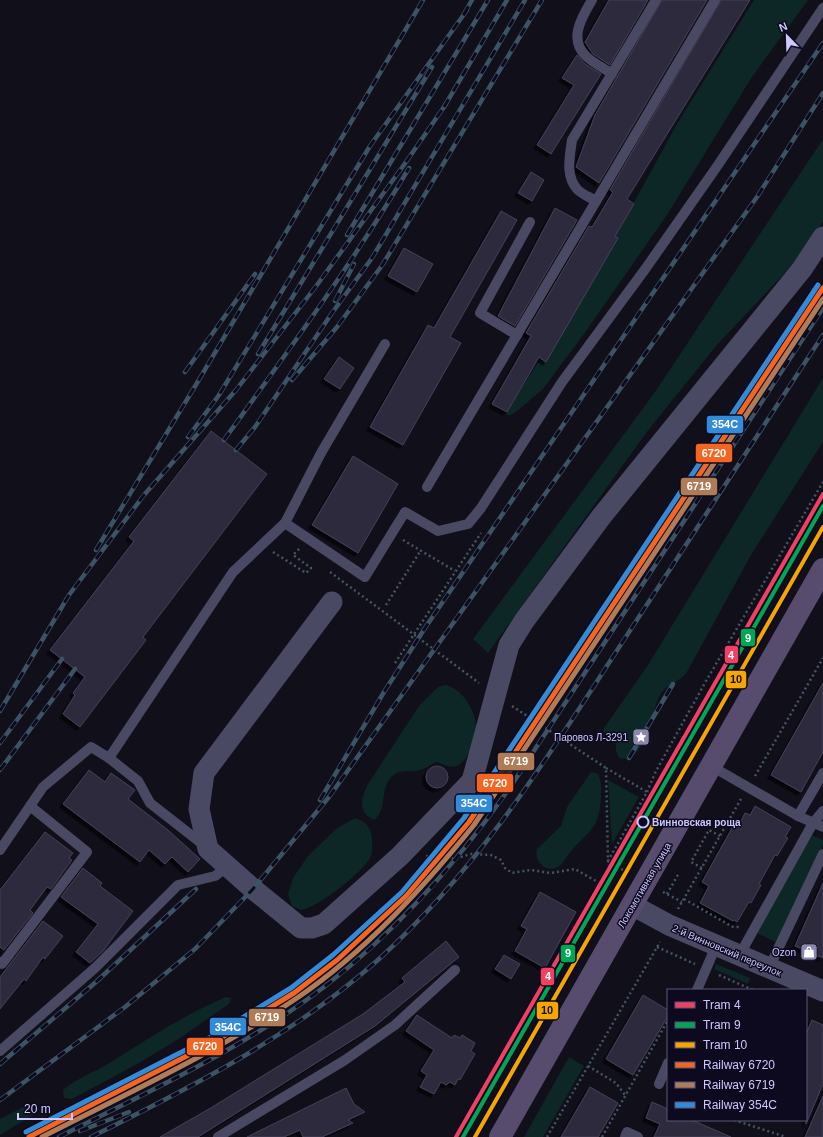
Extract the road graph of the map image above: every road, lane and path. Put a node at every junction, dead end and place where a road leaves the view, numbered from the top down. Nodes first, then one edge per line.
1 (592, 0) edge
2 (656, 0) edge
3 (715, 0) edge
4 (823, 8) edge
5 (612, 74) junction
6 (596, 201) junction
7 (530, 222) dead end
8 (823, 237) edge
9 (517, 335) junction
10 (385, 344) dead end
11 (823, 482) edge
12 (427, 487) dead end
13 (285, 523) junction
14 (481, 532) dead end
15 (392, 534) junction
16 (262, 545) junction
17 (421, 550) junction
18 (303, 552) dead end
19 (823, 569) edge
20 (326, 570) dead end
21 (456, 571) junction
22 (332, 602) dead end
23 (386, 605) dead end
24 (823, 658) edge
25 (396, 663) dead end
26 (481, 685) dead end
27 (508, 703) dead end
28 (109, 758) junction
29 (711, 766) junction
30 (606, 768) junction
31 (823, 773) edge
32 (748, 787) junction
33 (647, 792) junction
34 (30, 806) junction
35 (823, 811) edge
36 (798, 816) junction
37 (813, 823) junction
38 (823, 827) edge
39 (720, 836) junction
40 (208, 849) junction
41 (0, 850) edge
42 (823, 854) edge
43 (400, 856) junction
44 (608, 862) junction
45 (228, 866) junction
46 (702, 868) junction
47 (627, 872) dead end
48 (678, 873) dead end
49 (596, 881) dead end
50 (663, 892) dead end
51 (667, 894) junction
52 (684, 899) junction
53 (682, 902) junction
54 (632, 906) junction
55 (744, 923) dead end
56 (669, 925) junction
57 (716, 946) junction
58 (739, 956) junction
59 (0, 962) edge
60 (769, 968) junction
61 (455, 970) dead end
62 (698, 989) edge
63 (814, 992) edge
64 (667, 1022) edge
65 (0, 1051) edge
66 (588, 1066) junction
67 (667, 1066) edge
68 (660, 1084) dead end
69 (625, 1096) junction
70 (737, 1121) edge
71 (218, 1137) edge
72 (500, 1137) edge
73 (547, 1137) edge
74 (602, 1137) edge
75 (625, 1137) edge
76 (638, 1137) edge
77 (786, 1137) edge

1 - 5 lane
2 - 5 lane
3 - 6 lane
4 - 15 lane
5 - 6 lane
6 - 9 lane
7 - 9 lane
8 - 43 street
9 - 12 lane
10 - 13 lane
11 - 33 path
13 - 15 lane
13 - 16 lane
14 - 21 path
15 - 17 path
16 - 18 path
16 - 28 lane
17 - 21 path
17 - 23 path
19 - 29 main road, Локомотивная улица
20 - 26 path
21 - 25 path
22 - 40 street
24 - 32 path
27 - 30 path
28 - 34 lane
28 - 40 lane
29 - 32 lane
29 - 54 main road, Локомотивная улица
30 - 33 path
30 - 44 path
31 - 36 lane
32 - 36 lane
32 - 39 path
33 - 44 path
34 - 41 lane
34 - 59 lane
35 - 37 lane
36 - 37 lane
37 - 38 lane
37 - 58 lane
39 - 46 path
39 - 46 path
40 - 45 street
42 - 60 lane
43 - 45 street
43 - 49 path
44 - 47 path
45 - 65 lane
46 - 52 path
48 - 51 path
50 - 51 path
51 - 53 path
52 - 53 path
52 - 55 path
53 - 56 path
54 - 56 street, 2-й Винновский переулок
54 - 72 main road, Локомотивная улица
56 - 57 street, 2-й Винновский переулок
56 - 66 path
57 - 58 street, 2-й Винновский переулок
57 - 62 lane
58 - 60 street, 2-й Винновский переулок
60 - 63 street, 2-й Винновский переулок
61 - 71 lane
64 - 69 path
66 - 69 path
66 - 73 path
67 - 68 lane
69 - 74 path
70 - 77 path
75 - 76 lane

